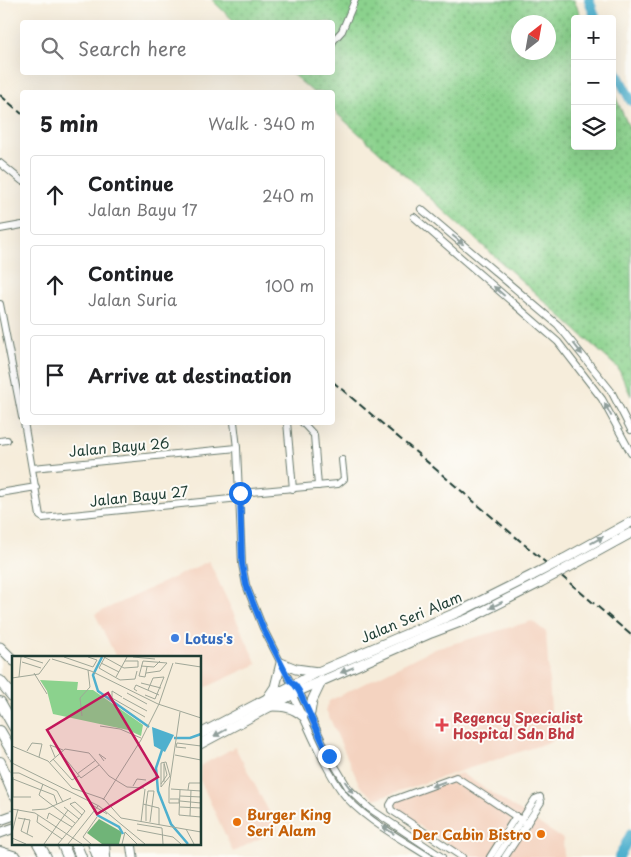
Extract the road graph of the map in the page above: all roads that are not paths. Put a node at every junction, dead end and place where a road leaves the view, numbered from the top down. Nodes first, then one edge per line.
1 (355, 0) edge
2 (335, 39) edge
3 (0, 163) edge
4 (20, 179) edge
5 (421, 209) dead end
6 (414, 217) dead end
7 (20, 225) edge
8 (0, 230) edge
9 (0, 304) edge
10 (20, 407) edge
11 (25, 425) edge
12 (234, 425) edge
13 (287, 425) edge
14 (305, 425) edge
15 (631, 430) edge
16 (237, 448) junction
17 (631, 453) edge
18 (342, 460) dead end
19 (33, 468) junction
20 (318, 486) junction
21 (36, 488) junction
22 (293, 488) junction
23 (0, 493) edge
24 (240, 496) junction
25 (631, 522) edge
26 (631, 534) edge
27 (566, 563) junction
28 (0, 647) edge
29 (12, 659) edge
30 (281, 662) junction
31 (320, 676) junction
32 (0, 681) edge
33 (293, 688) junction
34 (12, 696) edge
35 (0, 702) edge
36 (269, 703) junction
37 (306, 715) junction
38 (12, 723) edge
39 (0, 731) edge
40 (201, 734) edge
41 (201, 743) edge
42 (12, 752) edge
43 (0, 762) edge
44 (12, 790) edge
45 (12, 816) edge
46 (0, 820) edge
47 (521, 820) junction
48 (12, 829) edge
49 (0, 833) edge
50 (39, 844) edge
51 (62, 844) edge
52 (75, 844) edge
53 (93, 844) edge
54 (104, 844) edge
55 (131, 844) edge
56 (0, 852) edge
57 (434, 852) junction
58 (455, 856) edge
59 (16, 857) edge
60 (46, 857) edge
61 (68, 857) edge
62 (81, 857) edge
63 (98, 857) edge
64 (105, 857) edge
65 (133, 857) edge
66 (429, 857) edge
67 (442, 857) edge
68 (490, 857) edge
69 (497, 857) edge
70 (505, 857) edge

1 - 2 street
3 - 4 street
5 -> 15 street
17 -> 6 street
7 - 8 street
9 - 10 street
11 - 19 street
12 - 16 street
13 - 22 street
14 - 20 street
16 - 19 street, Jalan Bayu 26
16 - 24 street
18 - 20 street, Jalan Bayu 27
19 - 21 street
20 - 22 street, Jalan Bayu 27
21 - 23 street
21 - 24 street, Jalan Bayu 27
22 - 24 street, Jalan Bayu 27
24 - 30 street
27 -> 25 main road, Jalan Seri Alam
26 - 27 main road, Jalan Seri Alam
27 - 31 main road, Jalan Seri Alam, bridge
27 -> 31 main road, Jalan Seri Alam, bridge
28 - 29 main road
30 - 31 main road
30 - 33 street
30 - 36 main road
31 - 33 main road, Jalan Seri Alam
31 - 37 main road
32 - 34 highway
33 - 36 main road, Jalan Seri Alam
33 - 37 street
35 - 38 highway
36 - 37 main road
36 - 40 main road, Jalan Seri Alam
36 -> 41 main road, Jalan Seri Alam
37 -> 57 street
66 -> 37 street
39 - 42 highway
43 - 44 highway
45 - 46 main road
47 -> 58 street
47 - 68 street
47 - 69 street
47 - 70 street
48 - 49 main road
50 - 60 highway
51 - 61 highway
52 - 62 highway
53 - 63 highway
54 - 64 highway
55 - 65 main road
56 - 59 highway
57 - 58 street
57 - 67 street

